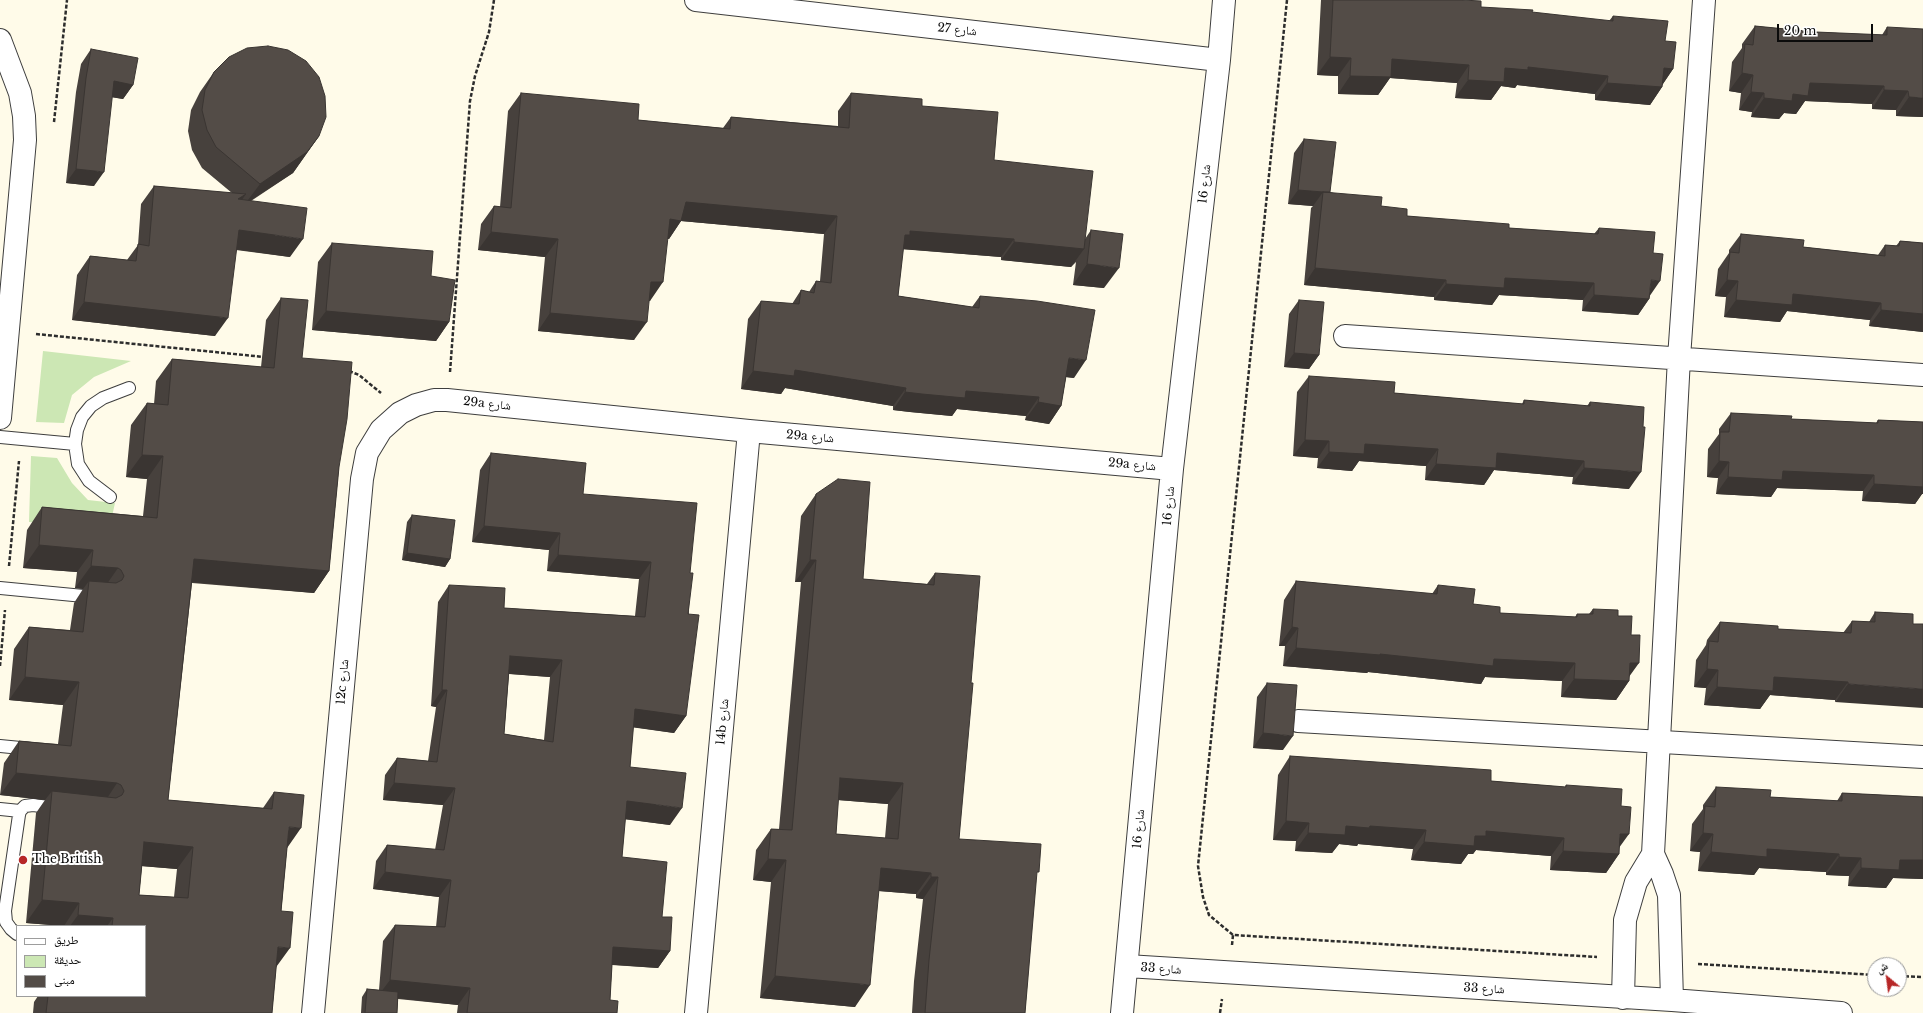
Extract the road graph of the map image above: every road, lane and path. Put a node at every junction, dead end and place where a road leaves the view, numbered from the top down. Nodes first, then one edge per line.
1 (494, 0) edge
2 (696, 0) edge
3 (1224, 0) edge
4 (1287, 0) edge
5 (1704, 0) edge
6 (0, 40) edge
7 (1219, 60) junction
8 (32, 334) dead end
9 (1345, 336) dead end
10 (267, 357) dead end
11 (1679, 358) junction
12 (347, 370) edge
13 (1923, 375) edge
14 (129, 388) dead end
15 (448, 400) junction
16 (400, 413) junction
17 (0, 418) edge
18 (749, 431) junction
19 (0, 437) edge
20 (75, 444) junction
21 (1172, 469) junction
22 (110, 497) dead end
23 (0, 588) edge
24 (101, 598) edge
25 (1298, 721) dead end
26 (1658, 742) junction
27 (0, 746) edge
28 (46, 750) edge
29 (1923, 757) edge
30 (0, 809) edge
31 (71, 809) edge
32 (20, 811) junction
33 (1653, 854) junction
34 (3, 921) edge
35 (16, 933) edge
36 (1623, 958) junction
37 (1671, 962) junction
38 (1127, 966) junction
39 (1867, 974) edge
40 (1907, 977) edge
41 (1923, 978) edge
42 (1623, 998) junction
43 (1672, 1000) junction
44 (313, 1013) edge
45 (696, 1013) edge
46 (1122, 1013) edge
47 (1841, 1013) edge

1 - 15 path
2 - 7 street, شارع 27
3 - 7 street, شارع 16
4 - 36 path
5 - 11 street
6 - 17 street
7 - 21 street, شارع 16
8 - 10 path
9 - 11 street
11 - 13 street
11 - 26 street
12 - 16 path
14 - 20 lane
15 - 16 street, 12c شارع
15 - 18 street, 29a شارع
16 - 44 street, 12c شارع
18 - 21 street, 29a شارع
18 - 45 street, 14b شارع
19 - 20 lane
20 - 22 lane
21 - 38 street, شارع 16
23 - 24 lane
25 - 26 street
26 - 29 street
26 - 33 street
27 - 28 lane
30 - 32 lane
31 - 32 lane
32 - 34 lane
33 - 36 street
33 - 37 street
34 - 35 lane
36 - 42 street
37 - 39 path
37 - 43 street
38 - 42 street, شارع 33
38 - 46 street, شارع 16
40 - 41 path
42 - 43 street, شارع 33
43 - 47 street, شارع 33

